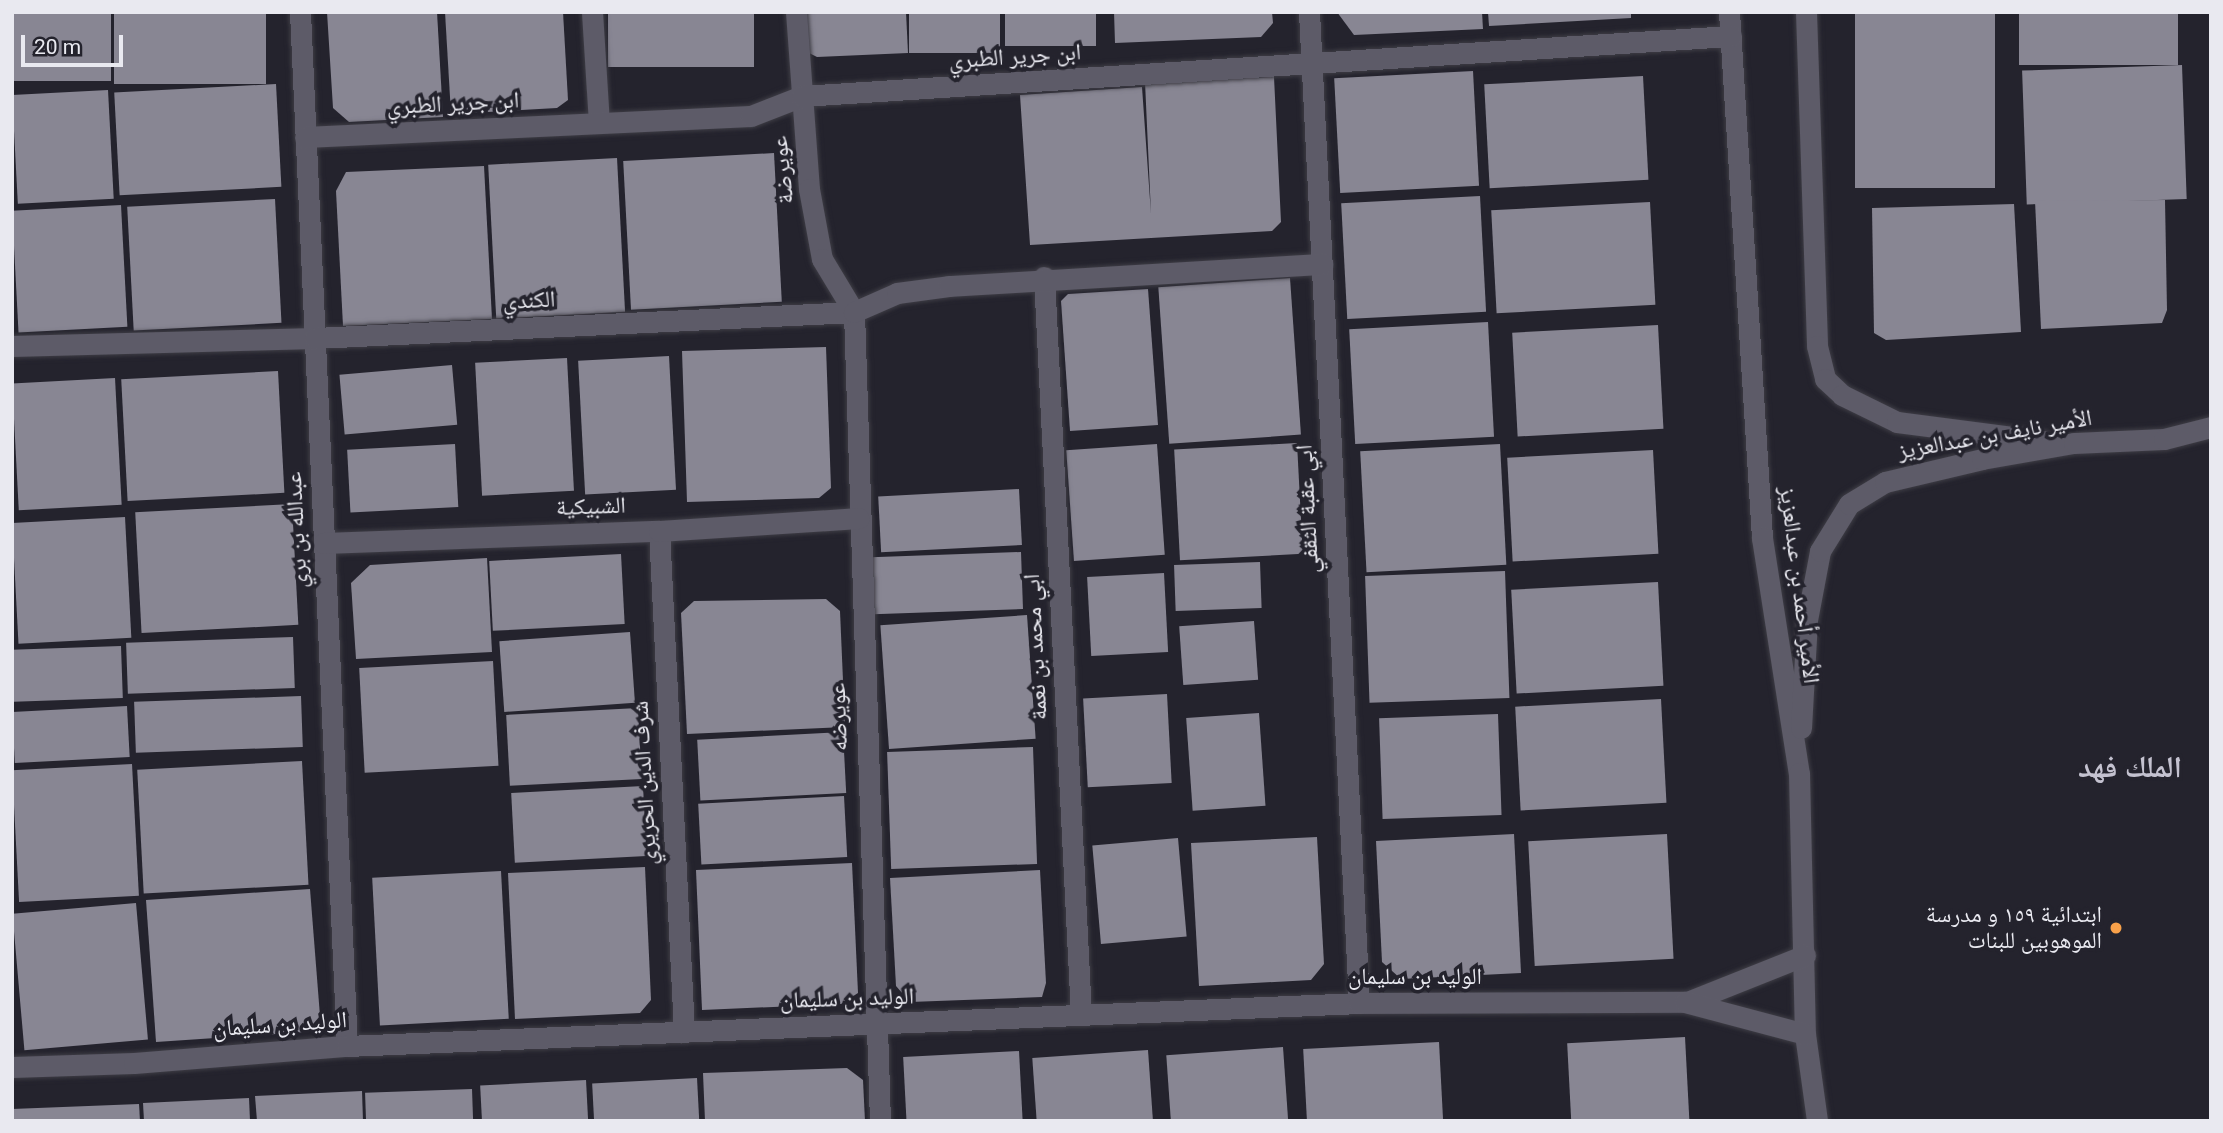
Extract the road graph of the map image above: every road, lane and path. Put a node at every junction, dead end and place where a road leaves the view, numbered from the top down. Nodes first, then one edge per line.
1 (300, 12) edge
2 (592, 12) edge
3 (796, 12) edge
4 (1309, 12) edge
5 (1729, 12) edge
6 (1806, 12) edge
7 (1731, 36) junction
8 (1312, 64) junction
9 (802, 96) junction
10 (599, 123) junction
11 (305, 137) junction
12 (1322, 264) junction
13 (1044, 277) junction
14 (854, 312) junction
15 (315, 338) junction
16 (12, 346) edge
17 (2211, 427) edge
18 (2074, 443) junction
19 (859, 518) junction
20 (659, 531) junction
21 (324, 543) junction
22 (1799, 773) junction
23 (1805, 956) junction
24 (1685, 1002) junction
25 (1359, 1003) junction
26 (1081, 1015) junction
27 (876, 1024) junction
28 (684, 1032) junction
29 (1805, 1034) junction
30 (346, 1046) junction
31 (12, 1067) edge
32 (880, 1121) edge
33 (1816, 1121) edge

1 - 11 street, عبدالله بن بري
2 - 10 street
3 - 9 street, عويرضة
4 - 8 street, ابي عقبة الثقفي
5 - 7 street, الأمير أحمد بن عبدالعزيز
6 - 18 street
7 - 8 street, ابن جرير الطبري
7 - 22 street, الأمير أحمد بن عبدالعزيز
8 - 9 street, ابن جرير الطبري
8 - 12 street, ابي عقبة الثقفي
9 - 10 street, ابن جرير الطبري
9 - 14 street, عويرضة
10 - 11 street, ابن جرير الطبري
11 - 15 street, عبدالله بن بري
12 - 13 street, الكندي
12 - 25 street, ابي عقبة الثقفي
13 - 14 street, الكندي
13 - 26 street, ابي محمد بن نعمة
14 - 15 street, الكندي
14 - 19 street, عويرضه
15 - 16 street, الكندي
15 - 21 street, عبدالله بن بري
17 - 18 street, الأمير نايف بن عبدالعزيز
18 - 22 street, الأمير نايف بن عبدالعزيز
19 - 20 street, الشبيكية
19 - 27 street, عويرضه
20 - 21 street, الشبيكية
20 - 28 street, شرف الدين الحريري
21 - 30 street, عبدالله بن بري
22 - 23 street, الأمير أحمد بن عبدالعزيز
23 - 24 street, الوليد بن سليمان
23 - 29 street, الأمير أحمد بن عبدالعزيز
24 - 25 street, الوليد بن سليمان
24 - 29 street, الوليد بن سليمان
25 - 26 street, الوليد بن سليمان
26 - 27 street, الوليد بن سليمان
27 - 28 street, الوليد بن سليمان
27 - 32 street, عويرضه
28 - 30 street, الوليد بن سليمان
29 - 33 street, الأمير أحمد بن عبدالعزيز
30 - 31 street, الوليد بن سليمان

